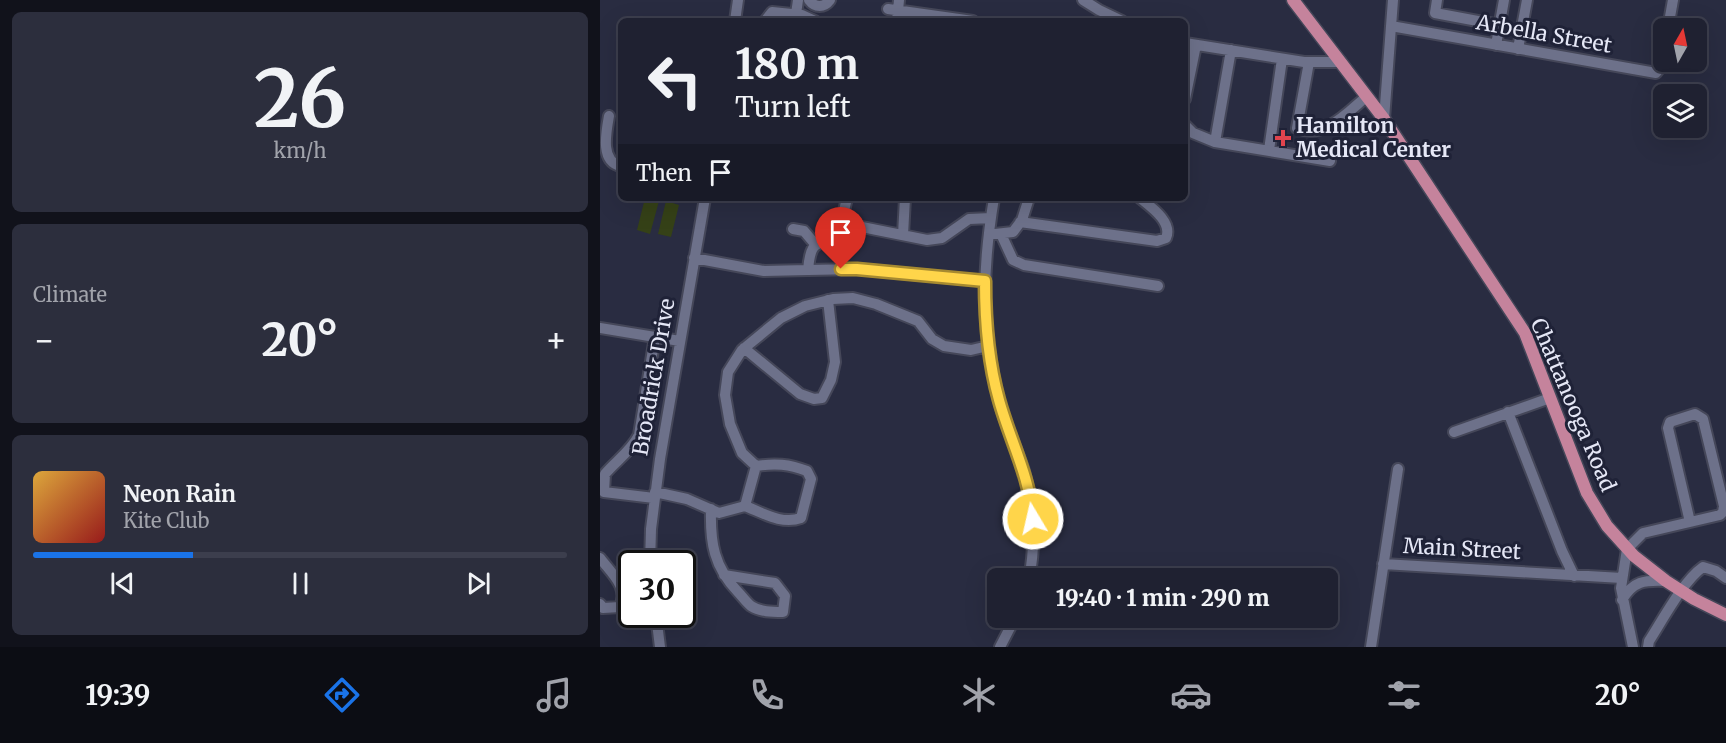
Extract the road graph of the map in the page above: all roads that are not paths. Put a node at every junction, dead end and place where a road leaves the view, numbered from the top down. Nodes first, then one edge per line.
1 (738, 0) edge
2 (798, 0) edge
3 (809, 0) edge
4 (830, 0) edge
5 (1083, 0) edge
6 (1293, 0) edge
7 (1393, 0) edge
8 (1437, 0) edge
9 (1504, 0) edge
10 (1527, 0) edge
11 (1672, 0) edge
12 (896, 10) edge
13 (1096, 13) edge
14 (735, 18) edge
15 (767, 18) edge
16 (795, 18) edge
17 (952, 18) edge
18 (1112, 18) edge
19 (1669, 18) edge
20 (1499, 25) junction
21 (1391, 26) junction
22 (1190, 44) edge
23 (1496, 45) junction
24 (1518, 49) junction
25 (1231, 50) junction
26 (1282, 59) junction
27 (1309, 62) junction
28 (1341, 62) junction
29 (1188, 66) edge
30 (1657, 72) edge
31 (1366, 97) junction
32 (609, 116) dead end
33 (1384, 119) junction
34 (1188, 128) edge
35 (1215, 142) junction
36 (1269, 150) junction
37 (1330, 161) dead end
38 (618, 166) edge
39 (704, 201) edge
40 (846, 201) edge
41 (994, 201) edge
42 (1028, 201) edge
43 (1143, 201) edge
44 (905, 203) edge
45 (991, 218) junction
46 (1020, 222) junction
47 (842, 223) junction
48 (793, 229) dead end
49 (988, 234) junction
50 (1001, 234) junction
51 (903, 235) junction
52 (815, 244) junction
53 (694, 258) junction
54 (808, 270) junction
55 (985, 281) junction
56 (1158, 286) dead end
57 (828, 300) junction
58 (600, 328) edge
59 (655, 337) junction
60 (680, 341) junction
61 (988, 346) junction
62 (744, 348) junction
63 (1550, 398) junction
64 (1508, 412) junction
65 (1454, 432) dead end
66 (1726, 458) edge
67 (1714, 461) junction
68 (756, 466) junction
69 (1398, 469) dead end
70 (604, 471) edge
71 (602, 494) edge
72 (655, 495) junction
73 (745, 506) junction
74 (711, 509) junction
75 (1690, 522) junction
76 (1627, 549) junction
77 (651, 550) edge
78 (600, 558) edge
79 (1383, 564) junction
80 (1030, 568) edge
81 (724, 575) junction
82 (1574, 576) junction
83 (1622, 578) junction
84 (1726, 578) edge
85 (1666, 581) junction
86 (1682, 591) junction
87 (1622, 600) junction
88 (600, 604) edge
89 (1726, 615) edge
90 (658, 628) edge
91 (1010, 628) edge
92 (660, 647) edge
93 (1000, 647) edge
94 (1371, 647) edge
95 (1633, 647) edge
96 (1648, 647) edge

1 - 14 street
2 - 16 street
3 - 4 street
5 - 13 street
6 - 28 main road, Chattanooga Road
7 - 21 street
8 - 20 street
9 - 20 street
10 - 24 street
11 - 19 street
12 - 17 street
13 - 18 street
15 - 16 street
20 - 23 street
21 - 23 street, Arbella Street
21 - 33 street
22 - 25 street
22 - 29 street
23 - 24 street, Arbella Street
24 - 30 street, Arbella Street
25 - 26 street
25 - 35 street
26 - 27 street
26 - 36 street
27 - 28 street
27 - 31 street
28 - 31 main road, Chattanooga Road
31 - 33 main road, Chattanooga Road
32 - 38 street
33 - 63 main road, Chattanooga Road
34 - 35 street
35 - 36 street
36 - 37 street
39 - 53 street, Broadrick Drive
40 - 47 street
41 - 45 street
42 - 46 street
43 - 46 street
44 - 51 street
45 - 49 street
45 - 51 street
46 - 50 street
47 - 51 street
47 - 52 street
48 - 52 street
49 - 50 street
49 - 55 street
50 - 56 street
52 - 54 street
53 - 54 street
53 - 60 street, Broadrick Drive
54 - 55 street
55 - 61 street
57 - 61 street
57 - 62 street
57 - 62 street
58 - 59 street
59 - 60 street
59 - 70 street
60 - 72 street, Broadrick Drive
61 - 80 street
62 - 68 street
63 - 64 street
63 - 76 main road, Chattanooga Road
64 - 65 street
64 - 82 street
66 - 67 street
67 - 75 street
67 - 75 street
68 - 73 street
68 - 73 street
69 - 79 street
70 - 71 street
71 - 72 street
72 - 74 street
72 - 77 street, Broadrick Drive
73 - 74 street
74 - 81 street
75 - 76 street
76 - 83 street
76 - 85 main road, Chattanooga Road
78 - 88 street
79 - 82 street, Main Street
79 - 94 street, Main Street
81 - 81 street
82 - 83 street, Main Street
83 - 87 street
84 - 86 street
85 - 86 main road, Chattanooga Road
85 - 87 street
86 - 89 main road, Chattanooga Road
86 - 96 street
87 - 95 street
90 - 92 street
91 - 93 street

